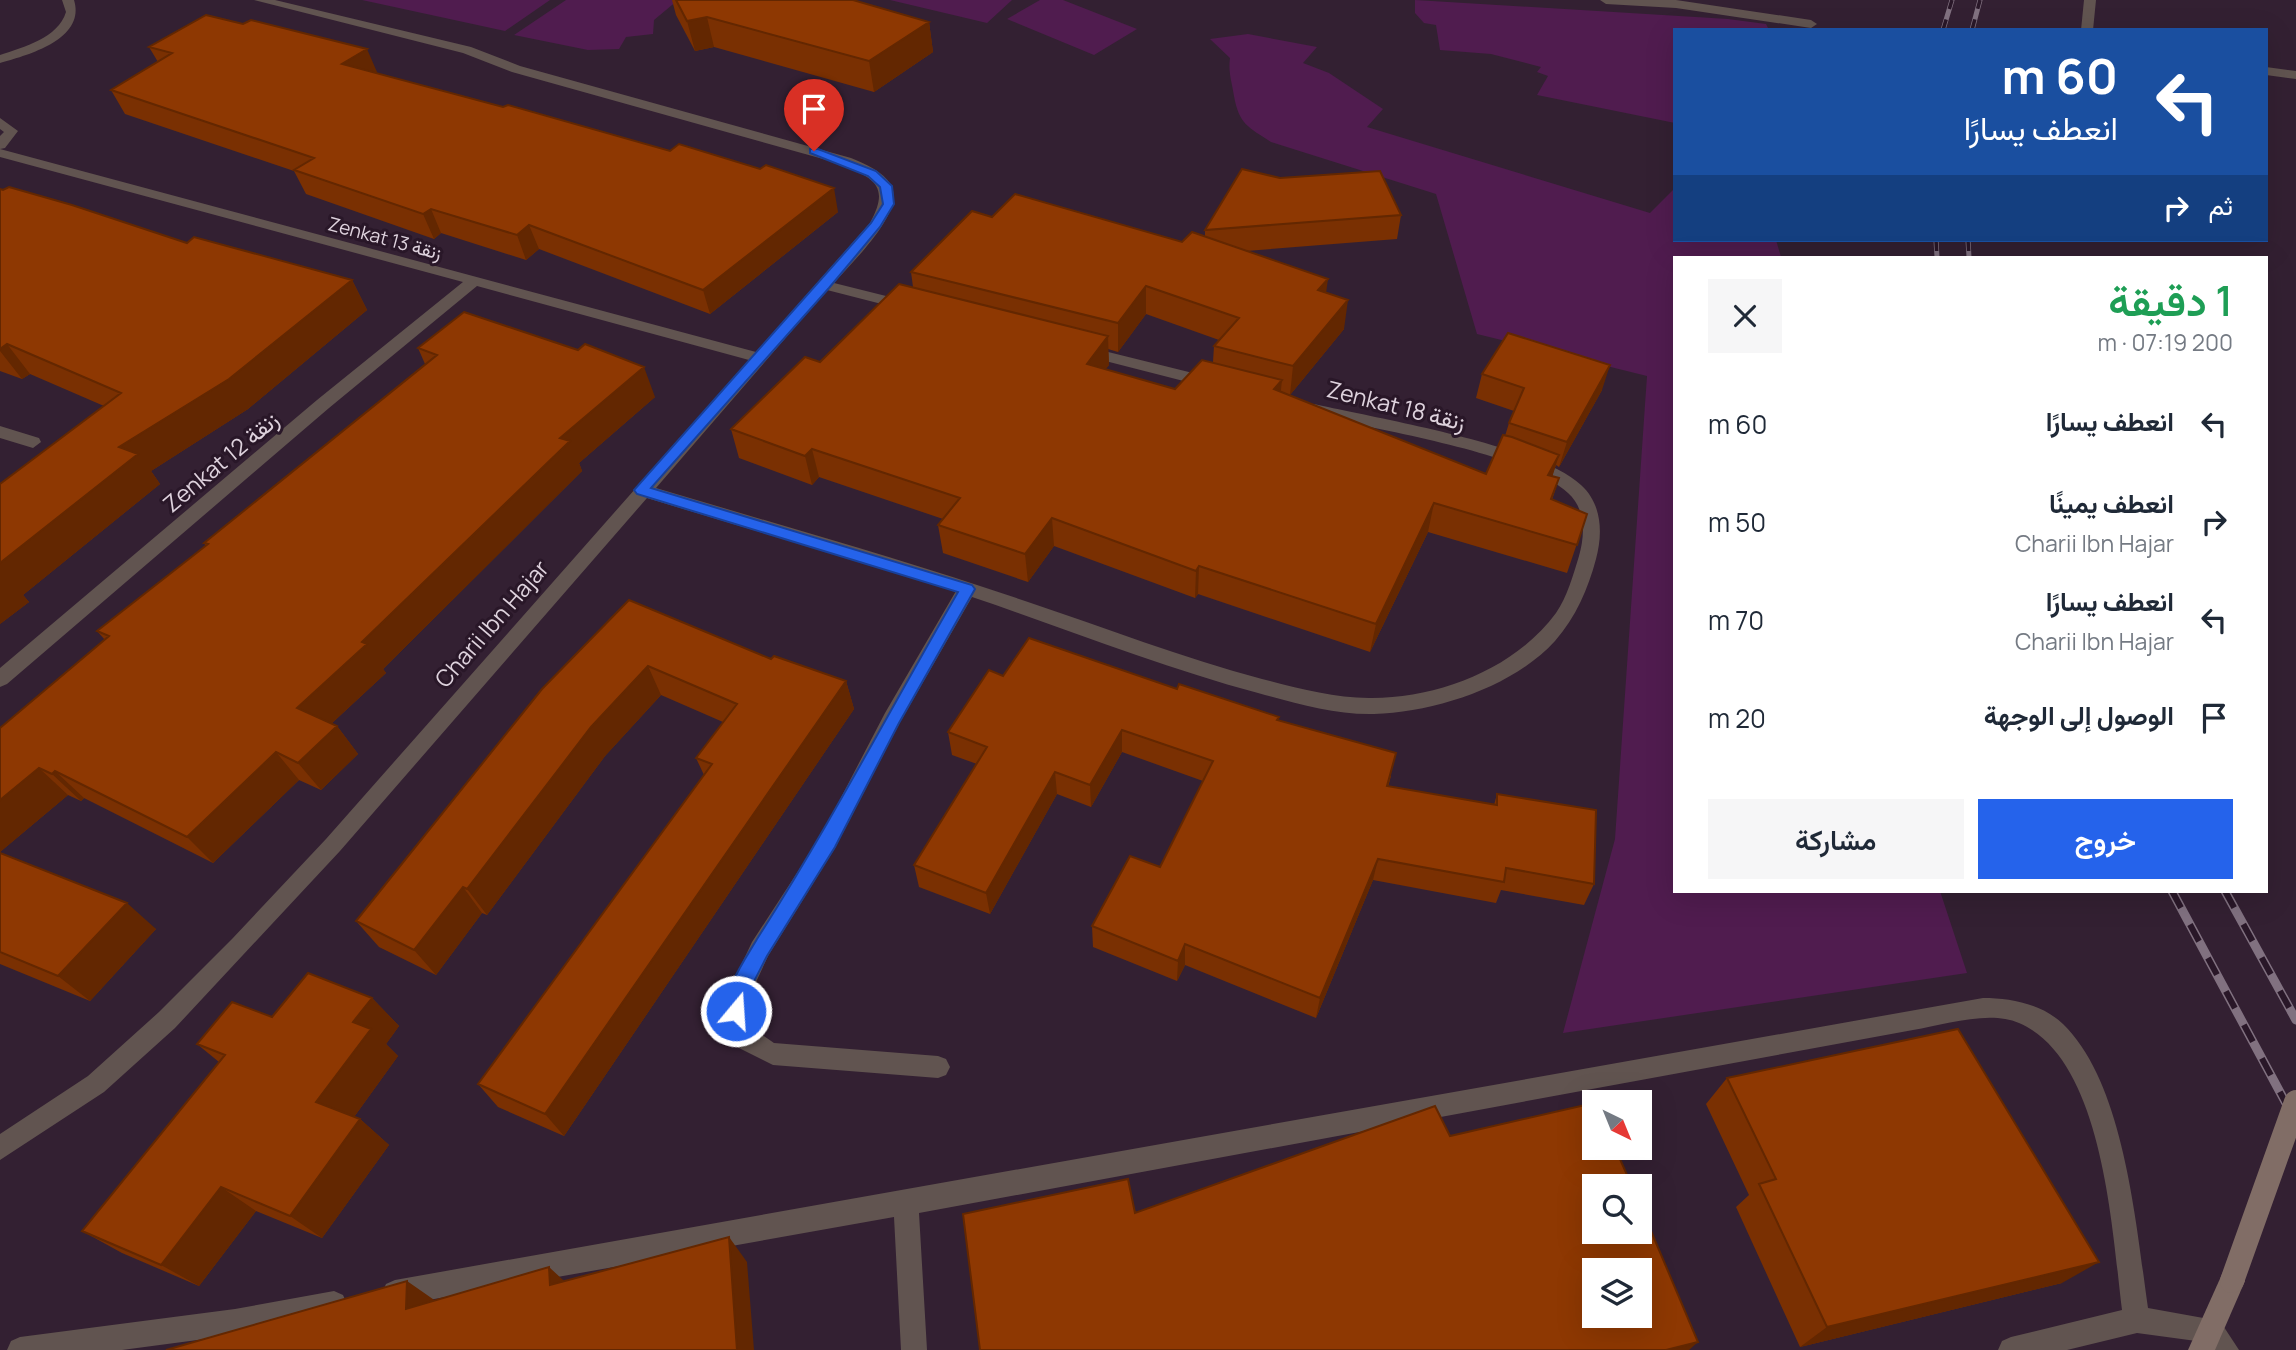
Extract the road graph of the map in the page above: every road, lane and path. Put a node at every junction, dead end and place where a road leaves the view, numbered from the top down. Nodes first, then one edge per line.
1 (68, 0) edge
2 (260, 0) edge
3 (1606, 0) edge
4 (2090, 0) edge
5 (1811, 23) dead end
6 (2087, 28) edge
7 (0, 59) edge
8 (2268, 71) edge
9 (2296, 75) edge
10 (0, 122) edge
11 (0, 145) edge
12 (0, 153) edge
13 (473, 282) junction
14 (825, 285) junction
15 (919, 309) edge
16 (1066, 346) edge
17 (761, 358) junction
18 (1227, 387) edge
19 (1294, 404) edge
20 (0, 432) edge
21 (33, 442) dead end
22 (642, 490) junction
23 (967, 589) junction
24 (0, 680) edge
25 (938, 1067) dead end
26 (2296, 1102) edge
27 (0, 1148) edge
28 (906, 1203) junction
29 (2137, 1320) junction
30 (2212, 1345) edge
31 (20, 1350) edge
32 (914, 1350) edge
33 (2011, 1350) edge

1 - 7 street
2 - 14 street, Charii Ibn Hajar
3 - 5 street
4 - 6 street
8 - 9 street
10 - 11 street
12 - 13 street, Zenkat 13 زنقة
13 - 17 street, Zenkat 13 زنقة
13 - 24 street, Zenkat 12 زنقة
14 - 15 street
14 - 17 street, Charii Ibn Hajar
16 - 18 street
17 - 22 street, Charii Ibn Hajar
19 - 23 street, Zenkat 18 زنقة
20 - 21 street
22 - 23 street
22 - 27 street, Charii Ibn Hajar
23 - 25 street
26 - 30 main road, bridge
28 - 29 street
28 - 31 street
28 - 32 street
29 - 30 street
29 - 33 street

